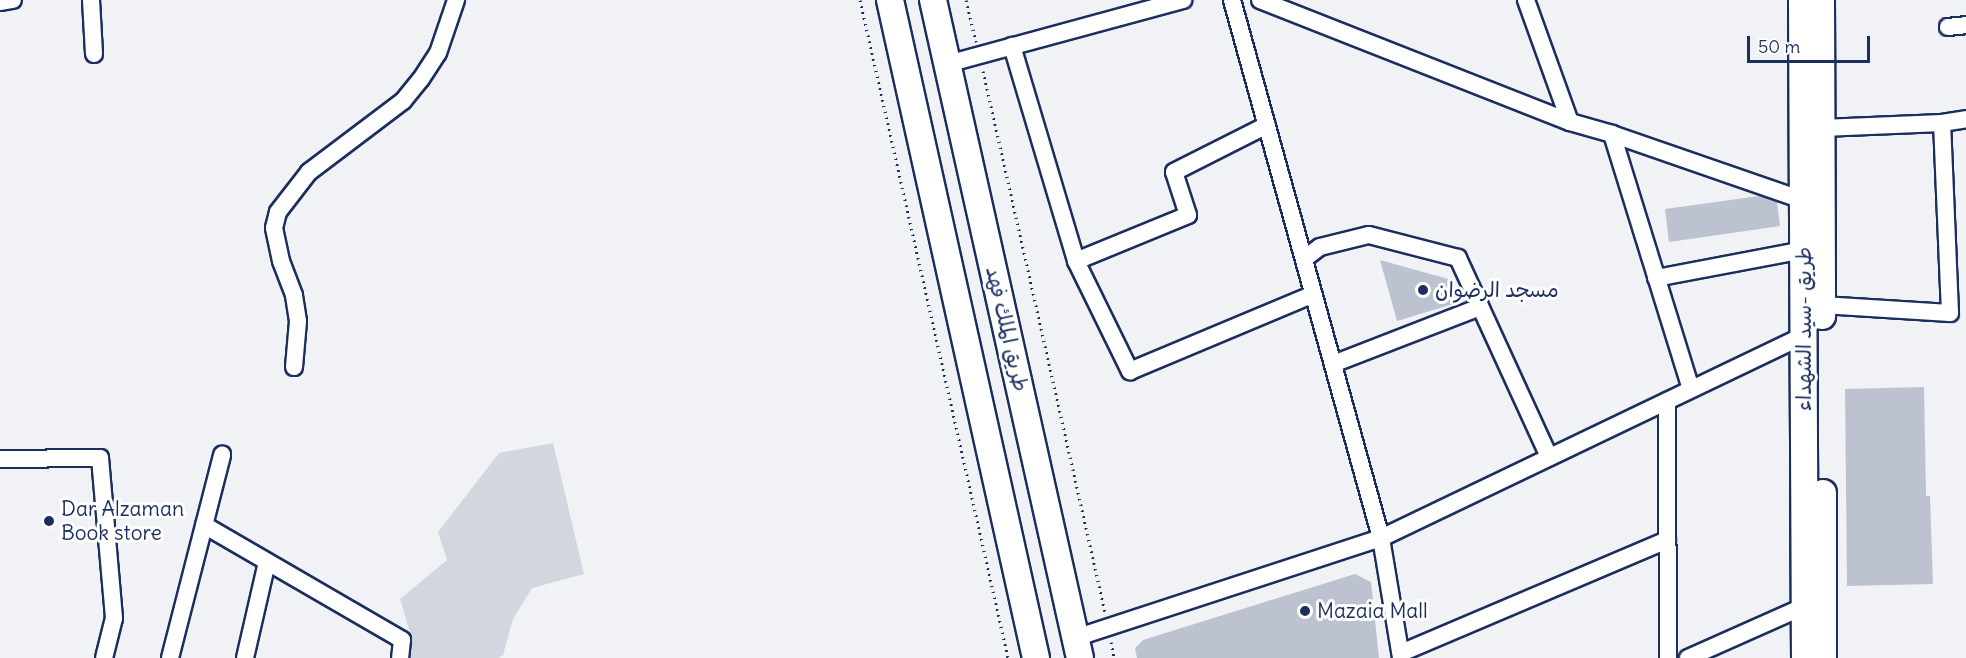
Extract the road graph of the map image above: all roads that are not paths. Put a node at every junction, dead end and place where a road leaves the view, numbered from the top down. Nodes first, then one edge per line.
1 (13, 0) edge
2 (91, 0) edge
3 (456, 0) edge
4 (890, 0) edge
5 (933, 0) edge
6 (1183, 0) edge
7 (1232, 0) edge
8 (1260, 0) edge
9 (1526, 0) edge
10 (1802, 0) edge
11 (1821, 0) edge
12 (0, 2) edge
13 (1966, 25) edge
14 (1948, 27) dead end
15 (1012, 46) junction
16 (94, 54) dead end
17 (947, 64) junction
18 (1966, 119) edge
19 (1570, 122) junction
20 (1942, 123) junction
21 (1267, 125) junction
22 (1822, 128) junction
23 (1612, 135) junction
24 (1803, 200) junction
25 (1804, 250) junction
26 (1304, 259) junction
27 (1076, 261) junction
28 (1656, 278) junction
29 (1314, 294) junction
30 (1822, 305) junction
31 (1958, 306) edge
32 (1480, 307) junction
33 (1804, 335) junction
34 (1333, 364) junction
35 (294, 368) dead end
36 (1691, 389) junction
37 (1667, 401) junction
38 (222, 455) dead end
39 (1549, 457) junction
40 (0, 459) edge
41 (204, 525) junction
42 (1381, 538) junction
43 (1667, 540) junction
44 (267, 562) junction
45 (1805, 606) junction
46 (1078, 648) edge
47 (1401, 656) edge
48 (104, 658) edge
49 (170, 658) edge
50 (245, 658) edge
51 (400, 658) edge
52 (1036, 658) edge
53 (1668, 658) edge
54 (1688, 658) edge
55 (1805, 658) edge
56 (1823, 658) edge

1 - 12 street
2 - 16 street
3 - 35 street
4 - 52 main road, طريق الملك فهد
5 - 17 main road, طريق الملك فهد
6 - 15 street
7 - 21 street
8 - 19 street
9 - 19 street
10 - 24 main road, طريق -سيد الشهداء
11 - 22 main road, طريق -سيد الشهداء
13 - 14 street
15 - 17 street
15 - 27 street
17 - 46 main road, طريق الملك فهد
18 - 20 street
19 - 23 street
20 - 22 street
20 - 31 street
21 - 26 street
21 - 27 street
22 - 30 main road, طريق -سيد الشهداء
23 - 24 street
23 - 28 street
24 - 25 main road, طريق -سيد الشهداء
25 - 28 street
25 - 33 main road, طريق -سيد الشهداء
26 - 29 street
26 - 32 street
27 - 29 street
28 - 36 street
29 - 34 street
30 - 31 street
30 - 56 main road, طريق -سيد الشهداء
32 - 34 street
32 - 39 street
33 - 36 street
33 - 45 main road, طريق -سيد الشهداء
34 - 42 street
36 - 37 street
37 - 39 street
37 - 43 street
38 - 41 street
39 - 42 street
40 - 48 street
41 - 44 street
41 - 49 street
42 - 46 street
42 - 47 street
43 - 47 street
43 - 53 street
44 - 50 street
44 - 51 street
45 - 54 street
45 - 55 main road, طريق -سيد الشهداء

